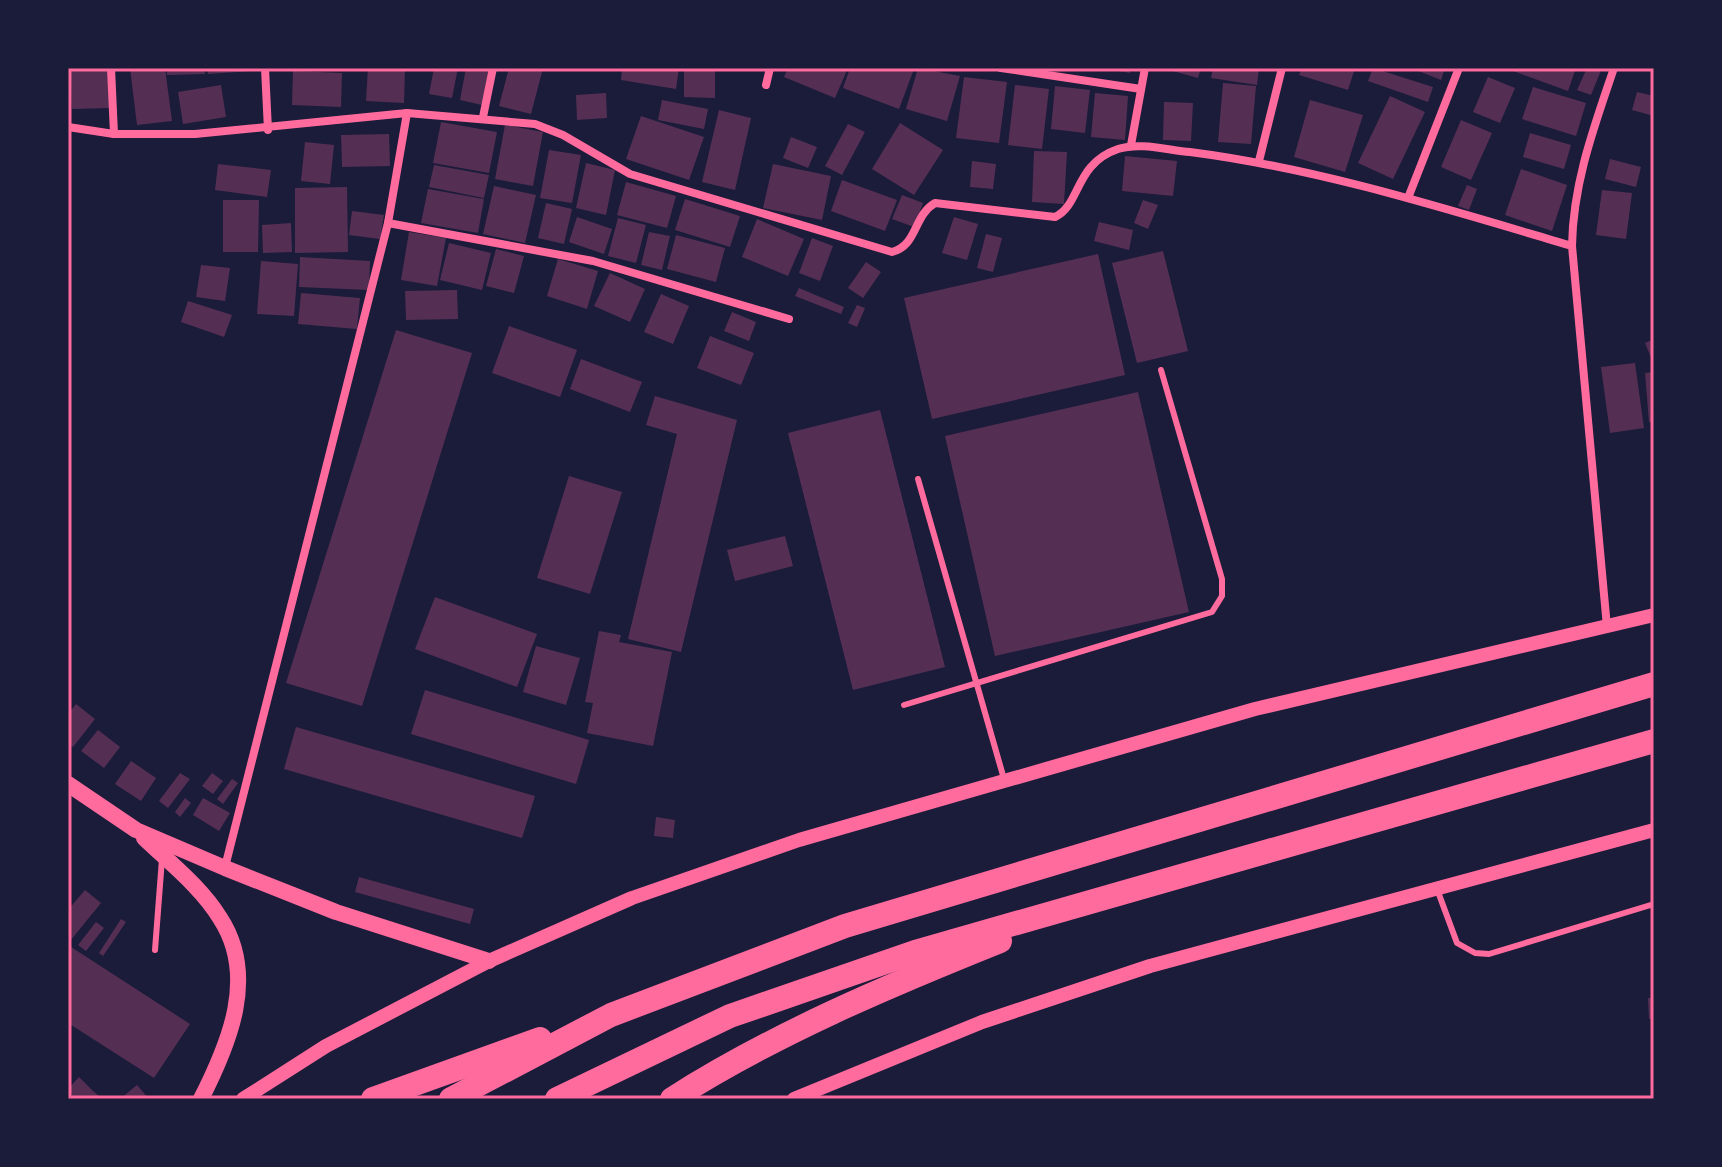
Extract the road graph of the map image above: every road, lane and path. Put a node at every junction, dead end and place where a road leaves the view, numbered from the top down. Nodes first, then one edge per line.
1 (111, 68) edge
2 (265, 68) edge
3 (493, 68) edge
4 (770, 68) edge
5 (1001, 68) edge
6 (1145, 68) edge
7 (1282, 68) edge
8 (1459, 68) edge
9 (1614, 68) edge
10 (766, 85) dead end
11 (1141, 89) junction
12 (407, 113) junction
13 (483, 117) junction
14 (68, 127) edge
15 (268, 130) junction
16 (114, 134) junction
17 (1131, 145) junction
18 (1259, 161) junction
19 (1408, 198) junction
20 (388, 223) junction
21 (1572, 246) junction
22 (789, 319) dead end
23 (1161, 370) dead end
24 (918, 479) dead end
25 (1654, 615) edge
26 (1607, 627) junction
27 (974, 683) junction
28 (1654, 684) edge
29 (904, 705) dead end
30 (1654, 741) edge
31 (1004, 781) junction
32 (68, 784) edge
33 (136, 830) junction
34 (1654, 830) edge
35 (163, 856) junction
36 (225, 868) junction
37 (1144, 885) junction
38 (1437, 889) junction
39 (1654, 904) edge
40 (155, 950) dead end
41 (489, 961) junction
42 (611, 1015) junction
43 (201, 1099) edge
44 (243, 1099) edge
45 (373, 1099) edge
46 (451, 1099) edge
47 (557, 1099) edge
48 (672, 1099) edge
49 (794, 1099) edge

1 - 16 street
2 - 15 street
3 - 13 street
4 - 10 street
5 - 11 street
6 - 11 street
7 - 18 street
8 - 19 street
9 - 21 street
11 - 17 street
12 - 13 street
12 - 15 street
12 - 20 street
13 - 17 street
14 - 16 street
15 - 16 street
17 - 18 street
18 - 19 street
19 - 21 street
20 - 22 street
20 - 36 street
21 - 26 street
23 - 27 lane
24 - 27 lane
25 - 26 street
26 - 31 street
27 - 29 lane
27 - 31 lane
28 - 42 highway
30 - 37 highway
31 - 41 street
32 - 33 main road
33 - 35 main road
33 - 36 main road
34 - 38 street
35 - 40 lane
35 - 43 main road
36 - 41 main road
37 - 47 highway
37 - 48 highway
38 - 39 lane
38 - 49 street
41 - 44 street
42 - 45 highway
42 - 46 highway

